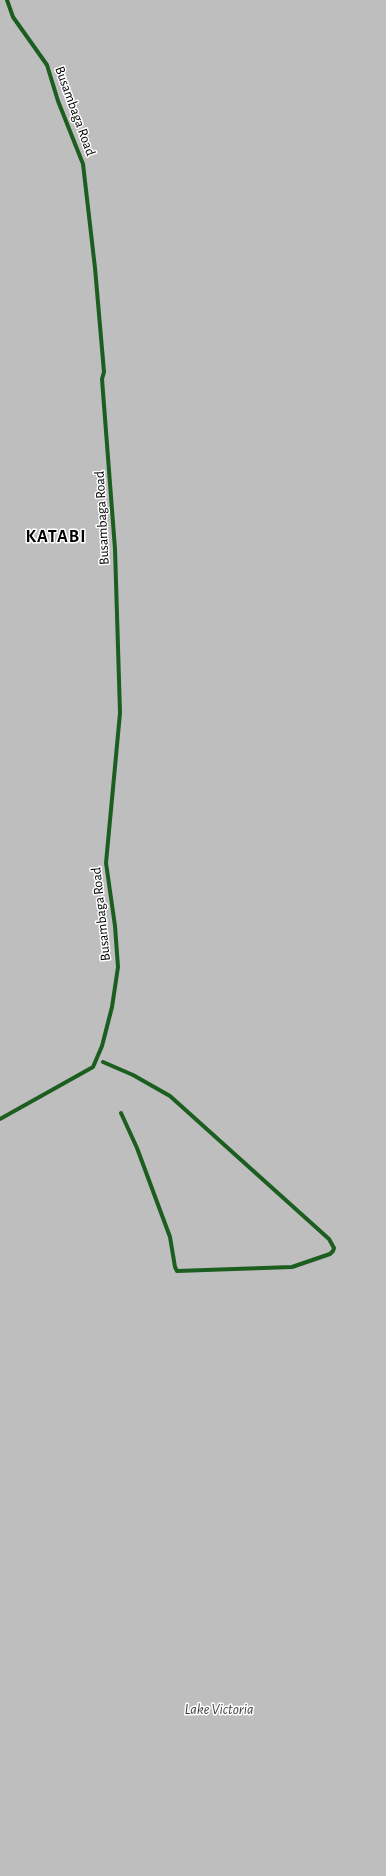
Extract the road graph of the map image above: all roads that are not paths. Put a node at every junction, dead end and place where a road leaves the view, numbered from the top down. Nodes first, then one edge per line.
1 (7, 0) edge
2 (78, 0) edge
3 (13, 17) junction
4 (0, 23) edge
5 (81, 35) dead end
6 (138, 51) dead end
7 (41, 57) junction
8 (90, 72) junction
9 (2, 73) dead end
10 (58, 101) junction
11 (0, 135) edge
12 (129, 149) dead end
13 (20, 161) junction
14 (83, 164) junction
15 (0, 167) edge
16 (151, 188) dead end
17 (148, 197) junction
18 (89, 204) junction
19 (2, 214) edge
20 (0, 228) edge
21 (91, 231) junction
22 (98, 305) junction
23 (0, 315) edge
24 (22, 316) junction
25 (167, 394) junction
26 (105, 400) junction
27 (6, 458) dead end
28 (0, 479) edge
29 (0, 498) edge
30 (0, 513) edge
31 (30, 523) junction
32 (0, 525) edge
33 (116, 602) junction
34 (52, 613) junction
35 (0, 615) edge
36 (0, 636) edge
37 (119, 669) junction
38 (0, 684) edge
39 (19, 688) junction
40 (13, 693) junction
41 (0, 700) edge
42 (120, 713) junction
43 (192, 721) junction
44 (170, 722) dead end
45 (0, 752) edge
46 (0, 773) edge
47 (114, 787) junction
48 (205, 805) junction
49 (251, 818) dead end
50 (109, 841) junction
51 (0, 848) edge
52 (20, 873) junction
53 (33, 906) junction
54 (0, 912) edge
55 (42, 935) junction
56 (12, 945) dead end
57 (47, 953) junction
58 (25, 989) junction
59 (113, 1001) junction
60 (342, 1002) dead end
61 (239, 1008) junction
62 (0, 1013) edge
63 (7, 1015) junction
64 (1, 1024) edge
65 (340, 1040) dead end
66 (242, 1045) junction
67 (99, 1052) junction
68 (103, 1062) junction
69 (358, 1075) dead end
70 (73, 1078) junction
71 (243, 1082) junction
72 (0, 1093) edge
73 (42, 1096) junction
74 (170, 1096) junction
75 (363, 1111) dead end
76 (11, 1112) junction
77 (121, 1113) junction
78 (244, 1118) junction
79 (0, 1119) edge
80 (199, 1122) junction
81 (89, 1124) junction
82 (204, 1127) junction
83 (56, 1135) junction
84 (22, 1146) junction
85 (137, 1148) junction
86 (0, 1154) edge
87 (111, 1187) junction
88 (0, 1188) edge
89 (79, 1199) junction
90 (44, 1209) junction
91 (12, 1221) junction
92 (0, 1226) edge
93 (0, 1248) edge
94 (173, 1256) junction
95 (136, 1258) junction
96 (62, 1262) junction
97 (100, 1262) junction
98 (28, 1267) junction
99 (9, 1270) junction
100 (72, 1283) dead end
101 (0, 1316) edge
102 (47, 1318) dead end

1 - 3 street, Busambaga Road
2 - 5 street
3 - 4 street
3 - 7 street, Busambaga Road
6 - 8 street
7 - 9 street
7 - 10 street, Busambaga Road
8 - 12 street
8 - 14 street
10 - 13 street
10 - 14 street, Busambaga Road
11 - 13 street
13 - 15 street
13 - 19 street
14 - 18 street, Busambaga Road
16 - 17 street
17 - 18 street
17 - 25 street
18 - 21 street, Busambaga Road
19 - 20 street
19 - 21 street
21 - 22 street, Busambaga Road
22 - 24 street
22 - 26 street, Busambaga Road
23 - 24 street
24 - 31 street
25 - 26 street
25 - 43 street
26 - 33 street, Busambaga Road
27 - 28 street
29 - 30 street
31 - 32 street
31 - 34 street
33 - 34 street
33 - 37 street, Busambaga Road
34 - 35 street
36 - 37 street
37 - 42 street, Busambaga Road
38 - 39 street
39 - 40 street
39 - 42 street
40 - 41 street
40 - 45 street
42 - 47 street, Busambaga Road
43 - 44 street
43 - 48 street
46 - 51 street
47 - 48 street
47 - 50 street, Busambaga Road
48 - 49 street
50 - 52 street
50 - 59 street, Busambaga Road
51 - 52 street
52 - 53 street
53 - 54 street
53 - 55 street
55 - 56 street
55 - 57 street
57 - 58 street
57 - 67 street
58 - 63 street
58 - 70 street
59 - 61 street
59 - 67 street, Busambaga Road
60 - 61 street
61 - 66 street
62 - 63 street
63 - 64 street
64 - 73 street
65 - 66 street
66 - 71 street
67 - 68 street
67 - 70 street, Busambaga Road
68 - 74 street
68 - 77 street
69 - 71 street
70 - 73 street, Busambaga Road
71 - 74 street
71 - 78 street
72 - 76 street
73 - 76 street, Busambaga Road
74 - 80 street
75 - 78 street
76 - 79 street, Busambaga Road
77 - 81 street
77 - 85 street
78 - 80 street
80 - 82 street
81 - 83 street
81 - 87 street
82 - 85 street
82 - 94 street
83 - 84 street
83 - 89 street
84 - 86 street
84 - 90 street
85 - 94 street
87 - 89 street
87 - 95 street
88 - 91 street
89 - 90 street
89 - 97 street
90 - 91 street
90 - 96 street
91 - 92 street
91 - 98 street
93 - 99 street
94 - 95 street
95 - 97 street
96 - 97 street
96 - 98 street
96 - 100 street
98 - 99 street
98 - 102 street
99 - 101 street

